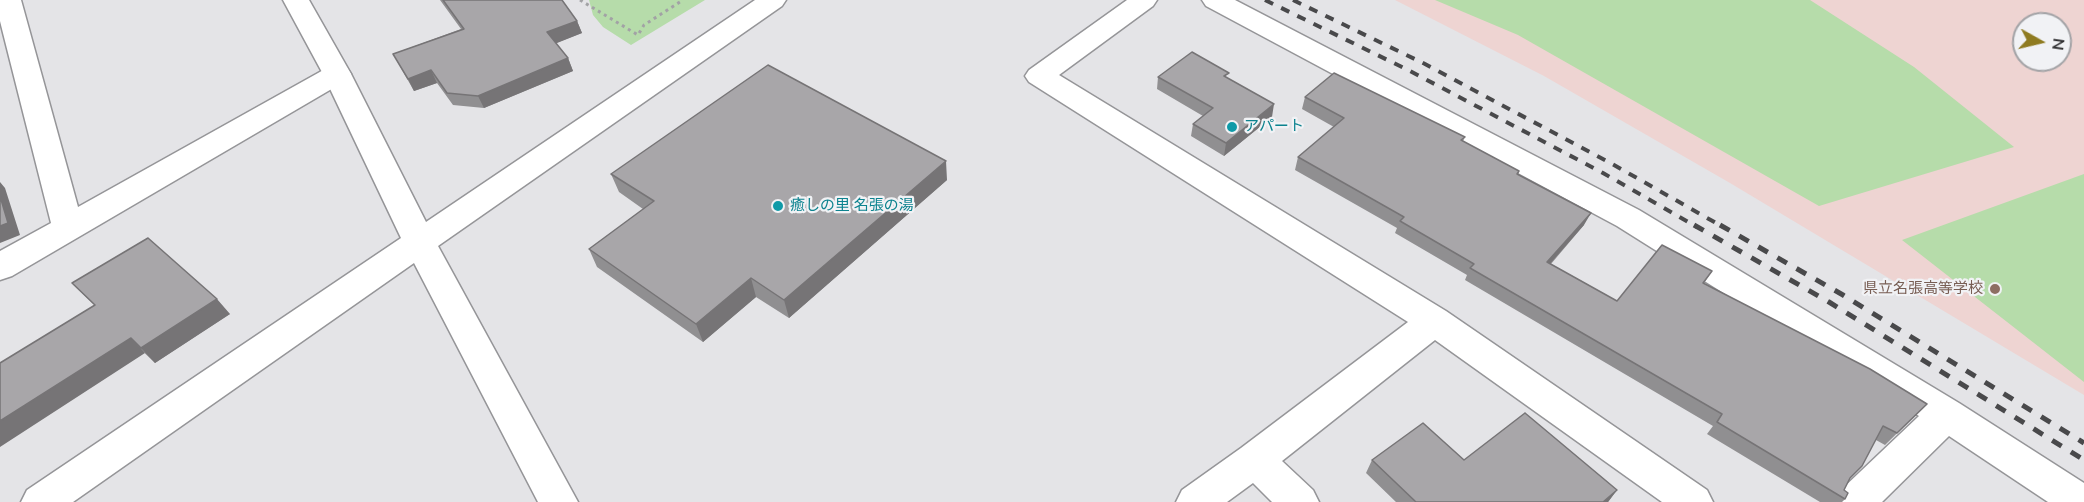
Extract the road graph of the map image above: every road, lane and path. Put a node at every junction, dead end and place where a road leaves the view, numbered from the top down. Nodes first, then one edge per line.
1 (8, 0) edge
2 (296, 0) edge
3 (580, 0) edge
4 (683, 0) edge
5 (773, 0) edge
6 (1144, 0) edge
7 (1215, 0) edge
8 (8, 38) edge
9 (337, 74) junction
10 (68, 228) junction
11 (419, 241) junction
12 (0, 267) edge
13 (1434, 321) junction
14 (1946, 414) junction
15 (1256, 460) junction
16 (41, 502) edge
17 (558, 502) edge
18 (1196, 502) edge
19 (1299, 502) edge
20 (1693, 502) edge
21 (1855, 502) edge
22 (2080, 502) edge

1 - 8 street
2 - 9 street
3 - 4 path
5 - 11 street
6 - 13 street
7 - 14 street
8 - 10 street
9 - 10 street
9 - 11 street
10 - 12 street
11 - 16 street
11 - 17 street
13 - 15 street
13 - 20 street
14 - 21 street
14 - 22 street
15 - 18 street
15 - 19 street

